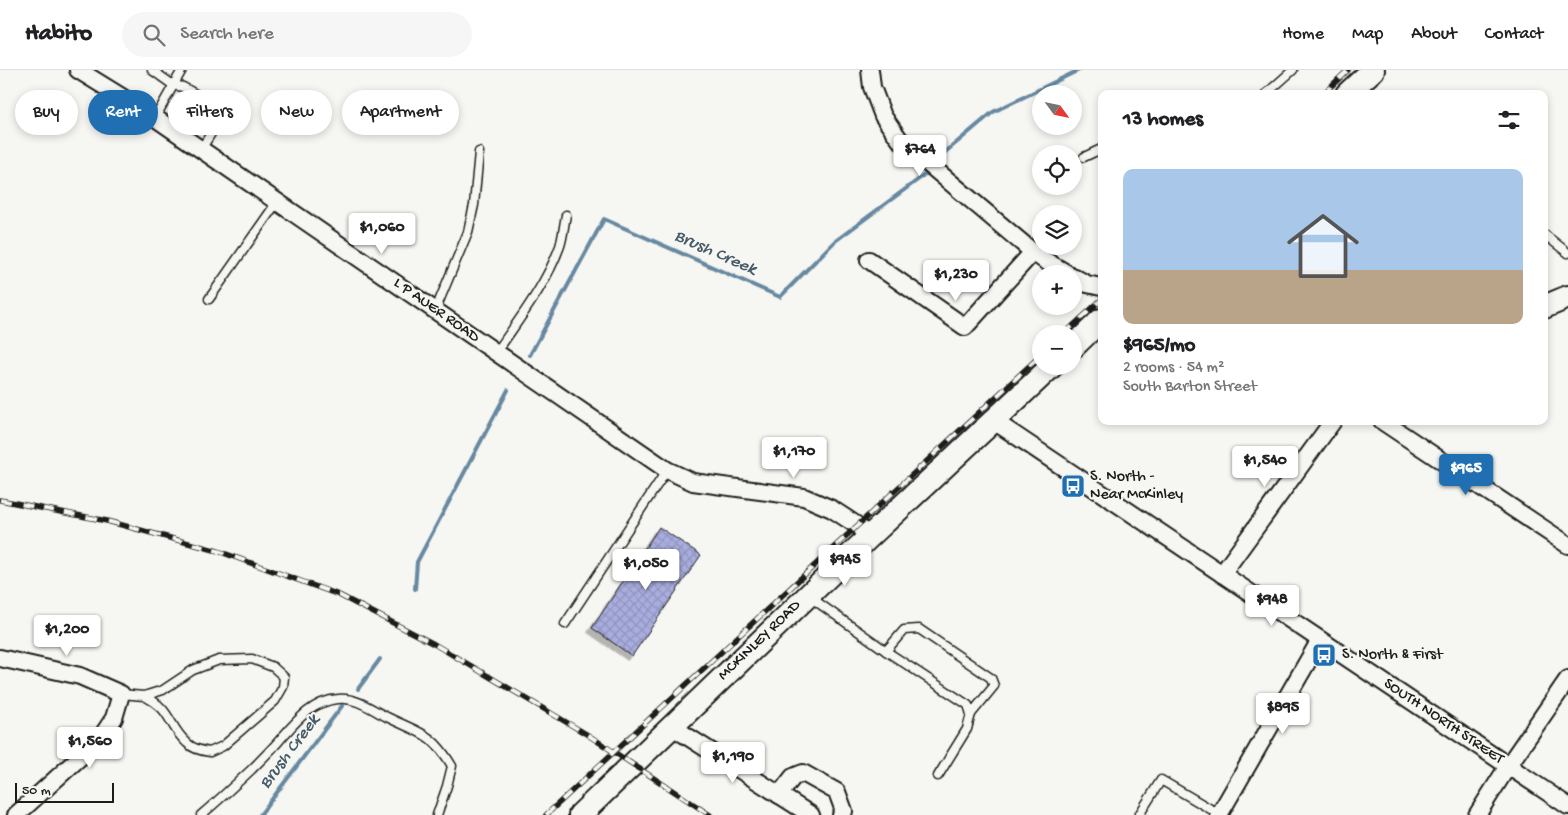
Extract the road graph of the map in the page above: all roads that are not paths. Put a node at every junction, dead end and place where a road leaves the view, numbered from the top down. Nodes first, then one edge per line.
1 (78, 70) edge
2 (152, 70) edge
3 (182, 70) edge
4 (870, 70) edge
5 (1293, 70) edge
6 (1373, 70) edge
7 (174, 84) junction
8 (110, 90) edge
9 (1270, 90) edge
10 (1351, 90) edge
11 (158, 113) edge
12 (158, 120) edge
13 (201, 149) junction
14 (1098, 150) edge
15 (479, 152) dead end
16 (1084, 157) dead end
17 (277, 202) junction
18 (566, 216) dead end
19 (1548, 237) edge
20 (1032, 251) edge
21 (1032, 253) edge
22 (1568, 253) edge
23 (1037, 255) edge
24 (870, 260) dead end
25 (1053, 265) edge
26 (1082, 281) edge
27 (1098, 286) edge
28 (1568, 297) edge
29 (209, 299) dead end
30 (1548, 306) edge
31 (435, 310) junction
32 (1098, 323) edge
33 (1082, 338) edge
34 (496, 353) junction
35 (1043, 375) edge
36 (994, 421) junction
37 (1330, 425) edge
38 (1388, 425) edge
39 (667, 470) junction
40 (869, 537) junction
41 (1568, 545) edge
42 (1222, 574) junction
43 (808, 596) junction
44 (565, 624) dead end
45 (1320, 640) junction
46 (886, 651) junction
47 (0, 658) edge
48 (1568, 679) edge
49 (121, 694) junction
50 (144, 696) junction
51 (971, 714) junction
52 (671, 726) junction
53 (1508, 766) junction
54 (938, 776) dead end
55 (779, 795) junction
56 (1568, 806) edge
57 (16, 815) edge
58 (201, 815) edge
59 (437, 815) edge
60 (580, 815) edge
61 (811, 815) edge
62 (841, 815) edge
63 (1139, 815) edge
64 (1219, 815) edge
65 (1477, 815) edge

1 - 8 street, L P AUER ROAD
2 - 7 lane
3 - 7 lane
4 - 20 street
5 - 9 lane
6 - 10 street
7 - 11 lane
7 - 13 lane
12 - 13 street, L P AUER ROAD
13 - 17 street, L P AUER ROAD
14 - 16 lane
15 - 31 lane
17 - 29 lane
17 - 31 street, L P AUER ROAD
18 - 34 lane
19 - 22 lane
21 - 24 street
23 - 25 street
26 - 27 street
28 - 30 street
31 - 34 street, L P AUER ROAD
32 - 33 street
34 - 39 street, L P AUER ROAD
35 - 36 street, MCKINLEY ROAD
36 - 40 street, MCKINLEY ROAD
36 - 42 street, SOUTH NORTH STREET
37 - 42 street
38 - 41 street
39 - 40 street, L P AUER ROAD
39 - 44 lane
40 - 43 street, MCKINLEY ROAD
42 - 45 street, SOUTH NORTH STREET
43 - 46 lane
43 - 52 street, MCKINLEY ROAD
45 - 53 street, SOUTH NORTH STREET
45 - 64 street
46 - 51 lane
46 - 51 lane
47 - 49 street
48 - 53 street
49 - 50 lane
49 - 57 street
50 - 50 lane
51 - 54 lane
52 - 55 street
52 - 60 street, MCKINLEY ROAD
53 - 56 street, SOUTH NORTH STREET
53 - 65 street
55 - 61 street
55 - 62 street
58 - 59 lane
63 - 64 lane

